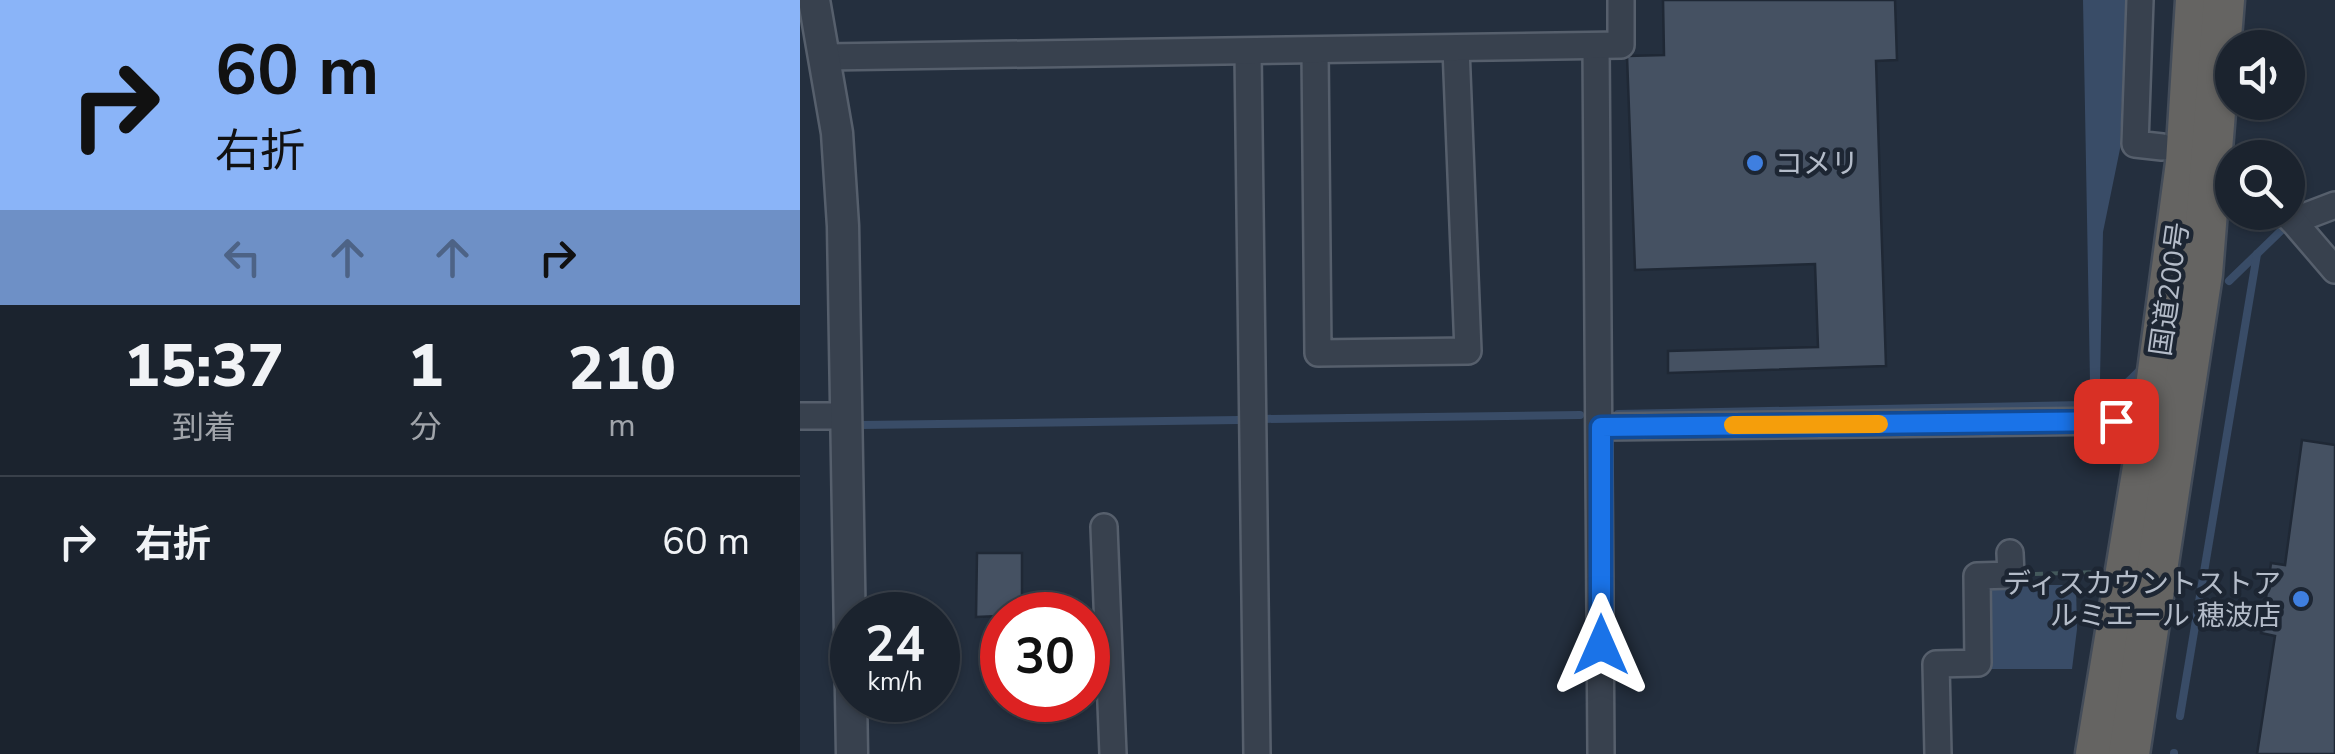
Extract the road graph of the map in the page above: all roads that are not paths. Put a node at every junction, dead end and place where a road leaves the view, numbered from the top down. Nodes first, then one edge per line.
1 (814, 0) edge
2 (1622, 0) edge
3 (2140, 0) edge
4 (2196, 0) edge
5 (2224, 0) edge
6 (1596, 46) junction
7 (1456, 48) junction
8 (1314, 51) junction
9 (1248, 52) junction
10 (826, 57) junction
11 (2162, 147) dead end
12 (2335, 205) edge
13 (2305, 213) edge
14 (2300, 230) edge
15 (2335, 270) edge
16 (800, 416) edge
17 (845, 416) junction
18 (2116, 421) dead end
19 (1601, 427) junction
20 (1104, 528) dead end
21 (2010, 564) road end
22 (852, 754) edge
23 (1113, 754) edge
24 (1257, 754) edge
25 (1602, 754) edge
26 (1938, 754) edge
27 (2096, 754) edge
28 (2130, 754) edge

1 - 10 street
2 - 6 street
3 - 11 street
4 - 27 highway, 国道200号
5 - 28 highway, 国道200号
6 - 7 street
6 - 19 street
7 - 8 street
7 - 8 street
8 - 9 street
9 - 10 street
9 - 24 street
10 - 17 street
12 - 13 street
14 - 15 street
16 - 17 street
17 - 22 street
18 - 19 street
19 - 25 street
20 - 23 street
21 - 26 street

